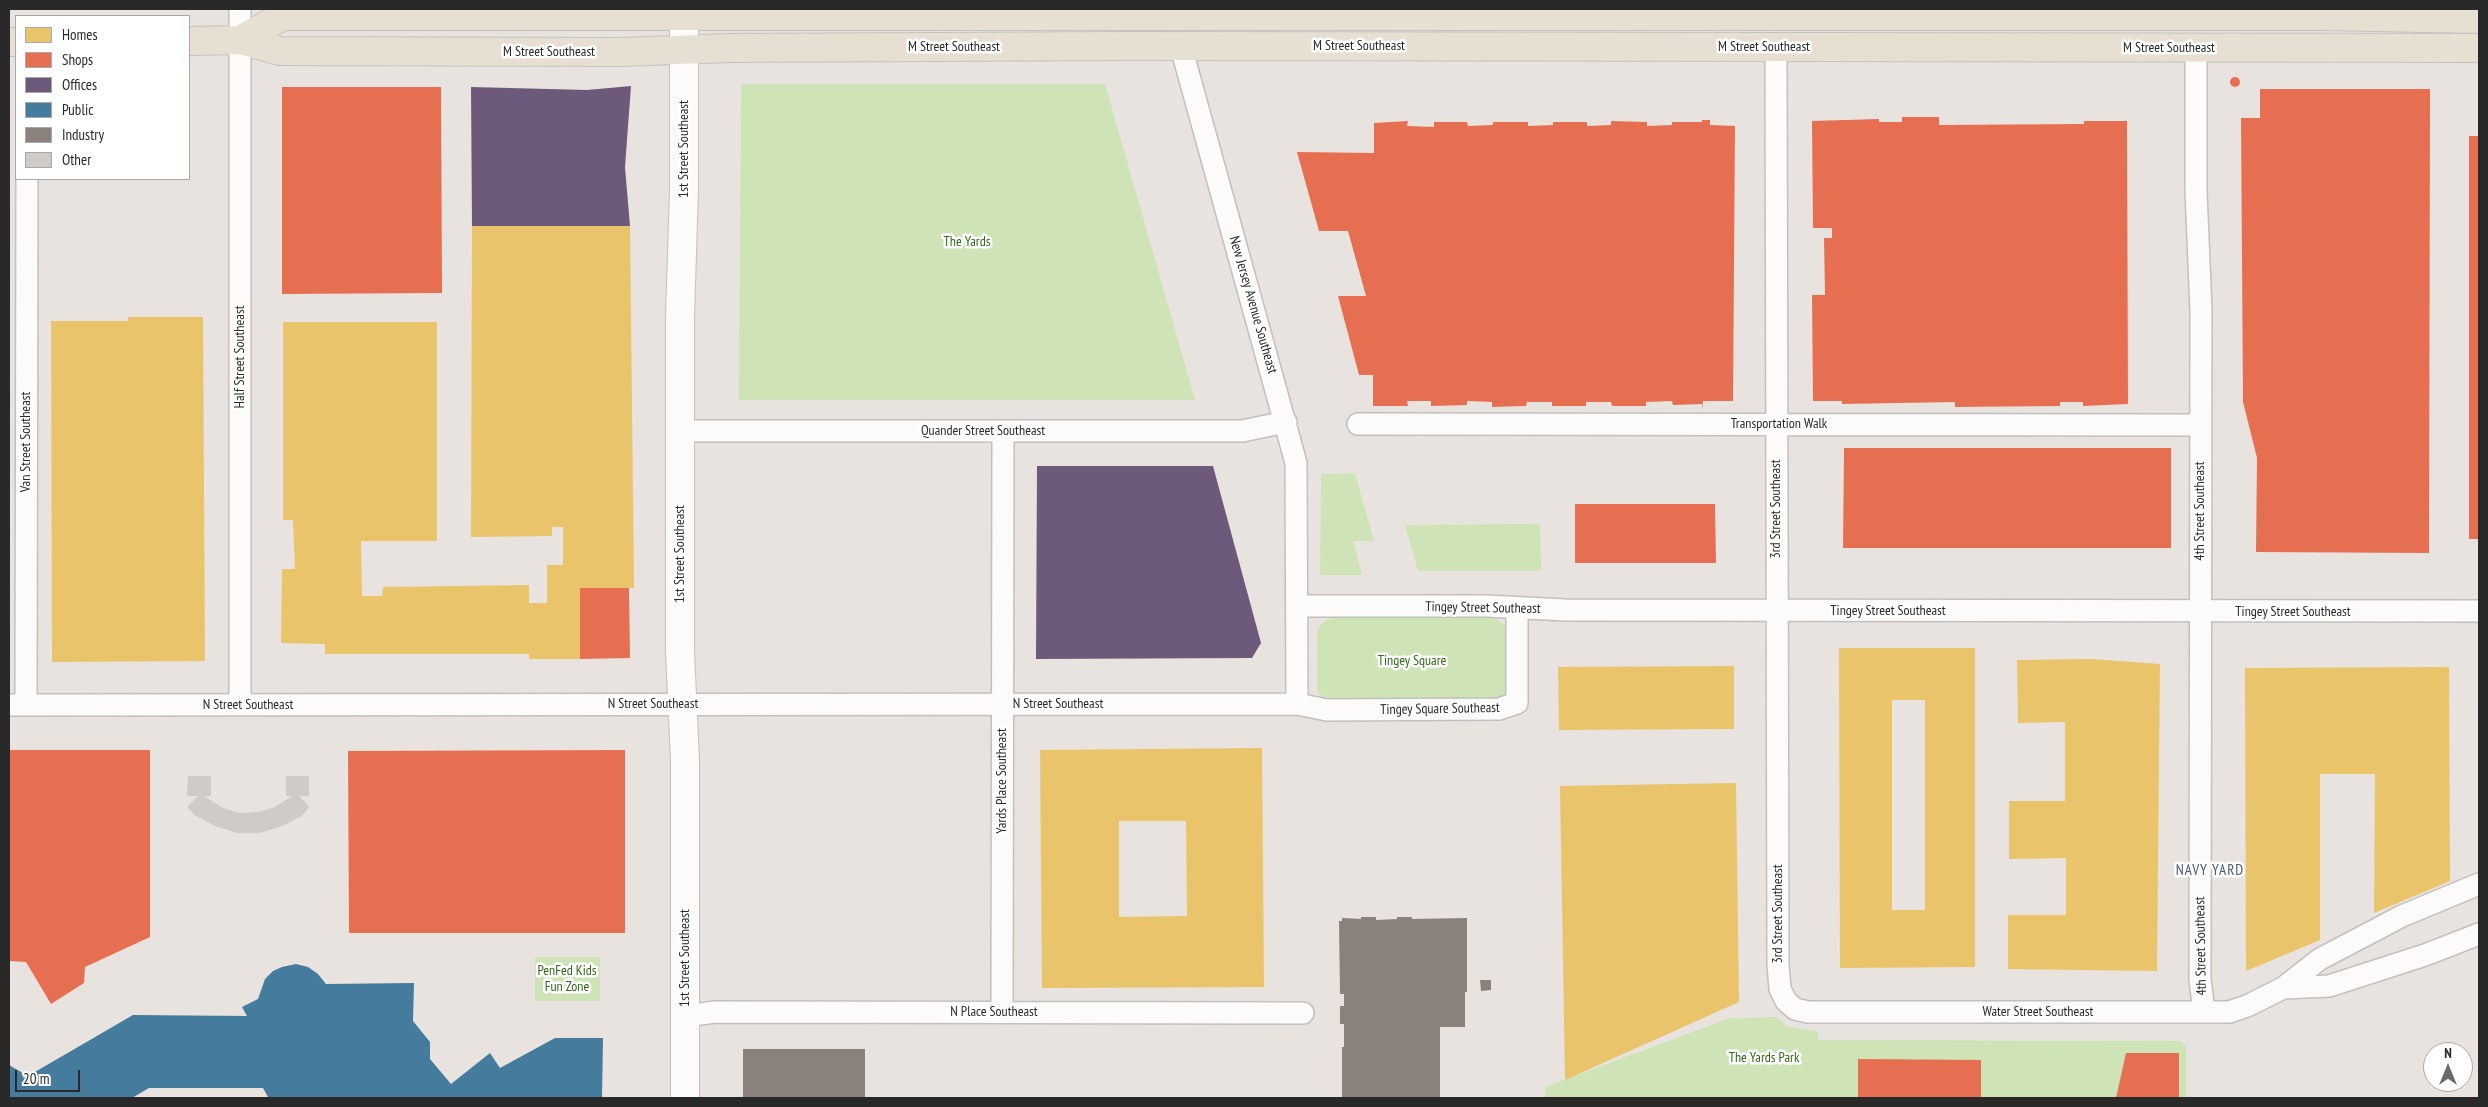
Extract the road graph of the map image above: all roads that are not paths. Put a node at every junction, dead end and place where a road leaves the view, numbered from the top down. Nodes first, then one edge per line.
1 (240, 9) edge
2 (458, 12) edge
3 (684, 12) edge
4 (1172, 12) edge
5 (1354, 12) edge
6 (1516, 12) edge
7 (1775, 12) edge
8 (2196, 12) edge
9 (2479, 19) edge
10 (240, 40) junction
11 (190, 41) edge
12 (1517, 46) junction
13 (1181, 47) junction
14 (1776, 47) junction
15 (2196, 48) junction
16 (2479, 48) edge
17 (684, 49) junction
18 (27, 180) edge
19 (1286, 422) junction
20 (1358, 424) dead end
21 (1776, 424) junction
22 (2200, 425) junction
23 (680, 431) junction
24 (1003, 431) junction
25 (1297, 606) junction
26 (1517, 608) junction
27 (1778, 611) junction
28 (2479, 611) edge
29 (2200, 612) junction
30 (682, 704) junction
31 (1002, 704) junction
32 (1297, 704) junction
33 (17, 705) edge
34 (240, 705) junction
35 (2479, 884) edge
36 (2479, 934) edge
37 (2283, 988) junction
38 (1790, 1005) joint
39 (1002, 1012) junction
40 (2204, 1012) junction
41 (1303, 1013) dead end
42 (685, 1016) junction
43 (685, 1098) edge

1 - 10 street, Half Street Southeast
2 - 3 main road, M Street Southeast
2 - 10 main road, M Street Southeast
3 - 4 main road, M Street Southeast
3 - 17 street, 1st Street Southeast
4 - 5 main road, M Street Southeast
4 - 13 street, New Jersey Avenue Southeast
5 - 6 main road, M Street Southeast
6 - 7 main road, M Street Southeast
6 - 12 street
7 - 8 main road, M Street Southeast
7 - 14 street, 3rd Street Southeast
8 - 9 main road, M Street Southeast
8 - 15 street, 4th Street Southeast
10 - 11 main road, M Street Southeast
10 - 17 main road, M Street Southeast
10 - 34 street, Half Street Southeast
12 - 13 main road, M Street Southeast
12 - 14 main road, M Street Southeast
13 - 17 main road, M Street Southeast
13 - 19 street, New Jersey Avenue Southeast
14 - 15 main road, M Street Southeast
14 - 21 street, 3rd Street Southeast
15 - 16 main road, M Street Southeast
15 - 22 street, 4th Street Southeast
17 - 23 street, 1st Street Southeast
18 - 33 street, Van Street Southeast
19 - 24 street, Quander Street Southeast
19 - 25 street, New Jersey Avenue Southeast
20 - 21 street, Transportation Walk
21 - 22 street, Transportation Walk
21 - 27 street, 3rd Street Southeast
22 - 29 street, 4th Street Southeast
23 - 24 street, Quander Street Southeast
23 - 30 street, 1st Street Southeast
24 - 31 street, Yards Place Southeast
25 - 26 street, Tingey Street Southeast
25 - 32 street, New Jersey Avenue Southeast
26 - 27 street, Tingey Street Southeast
26 - 32 street, Tingey Square Southeast
27 - 29 street, Tingey Street Southeast
27 - 38 street, 3rd Street Southeast
28 - 29 street, Tingey Street Southeast
29 - 40 street, 4th Street Southeast
30 - 31 street, N Street Southeast
30 - 34 street, N Street Southeast
30 - 42 street, 1st Street Southeast
31 - 32 street, N Street Southeast
31 - 39 street, Yards Place Southeast
33 - 34 street, N Street Southeast
35 - 37 street, Water Street Southeast
36 - 37 street, Water Street Southeast
37 - 40 street, Water Street Southeast
38 - 40 street, Water Street Southeast
39 - 41 street, N Place Southeast
39 - 42 street, N Place Southeast
42 - 43 street, 1st Street Southeast

